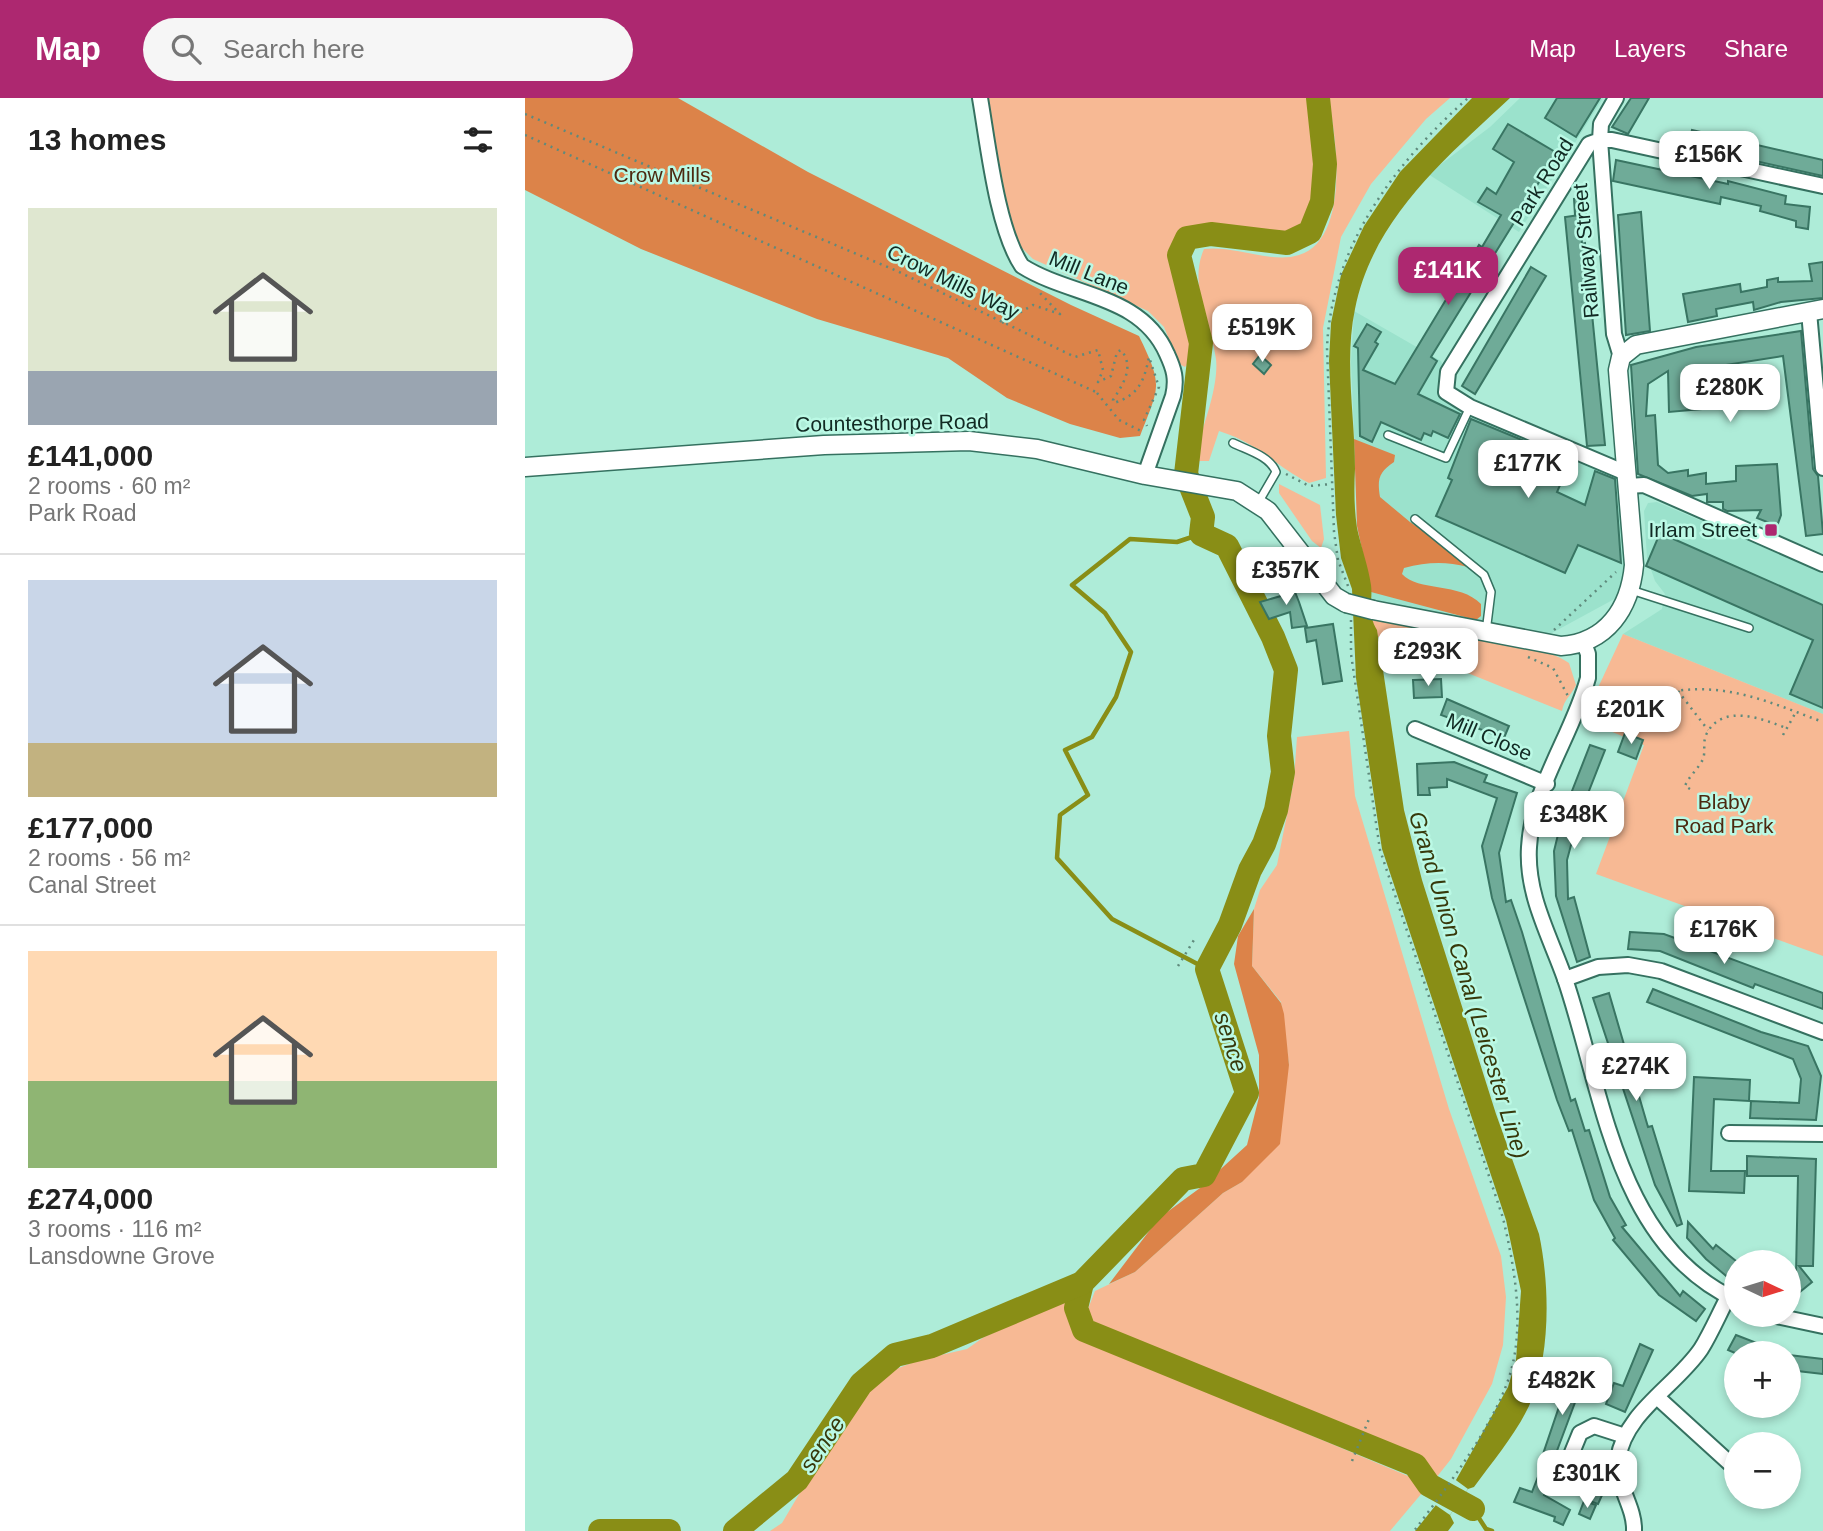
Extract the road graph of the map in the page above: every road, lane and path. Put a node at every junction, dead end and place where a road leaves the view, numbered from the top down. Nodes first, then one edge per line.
1 (980, 98) edge
2 (1468, 98) edge
3 (1616, 98) edge
4 (525, 114) edge
5 (525, 135) edge
6 (1600, 140) junction
7 (1823, 186) edge
8 (1033, 273) junction
9 (1816, 311) edge
10 (1002, 323) junction
11 (1621, 357) junction
12 (1070, 380) dead end
13 (1096, 392) junction
14 (1470, 407) junction
15 (1141, 431) dead end
16 (1388, 435) dead end
17 (1156, 441) junction
18 (1233, 443) dead end
19 (1822, 451) edge
20 (525, 467) edge
21 (1823, 468) edge
22 (1276, 472) junction
23 (1145, 475) junction
24 (1627, 479) junction
25 (1332, 484) junction
26 (1258, 503) junction
27 (1415, 519) dead end
28 (1634, 556) junction
29 (1823, 564) edge
30 (1631, 590) junction
31 (1349, 606) junction
32 (1749, 628) dead end
33 (1486, 633) junction
34 (1550, 634) dead end
35 (1584, 643) junction
36 (1678, 691) junction
37 (1580, 704) junction
38 (1796, 712) junction
39 (1823, 722) edge
40 (1786, 728) junction
41 (1415, 729) dead end
42 (1708, 730) junction
43 (1783, 735) dead end
44 (1547, 784) junction
45 (1690, 789) dead end
46 (1194, 940) dead end
47 (1178, 965) dead end
48 (1565, 979) junction
49 (1823, 1032) edge
50 (1729, 1133) dead end
51 (1823, 1134) edge
52 (1724, 1293) edge
53 (1724, 1311) edge
54 (1801, 1321) edge
55 (1823, 1326) edge
56 (1657, 1397) junction
57 (1369, 1419) dead end
58 (1625, 1436) junction
59 (1724, 1458) edge
60 (1352, 1461) dead end
61 (1560, 1482) dead end
62 (1414, 1531) edge
63 (1634, 1531) edge

1 - 8 street, Mill Lane
2 - 25 path
3 - 6 street, Park Road
4 - 10 path, Crow Mills Way
5 - 13 path, Crow Mills Way
6 - 7 street
6 - 11 street, Railway Street
6 - 14 street, Park Road
8 - 10 path
8 - 17 street, Mill Lane
9 - 11 street
9 - 19 street
10 - 17 path, Crow Mills Way
11 - 24 street
12 - 13 path
13 - 15 path
14 - 16 lane
14 - 24 street
17 - 23 street, Mill Lane
18 - 22 lane
19 - 21 street
20 - 23 street, Countesthorpe Road
22 - 25 path
22 - 26 lane
23 - 26 street, Countesthorpe Road
24 - 28 street
24 - 29 street
25 - 31 path
26 - 31 street, Countesthorpe Road
27 - 33 lane
28 - 30 street
28 - 34 path
30 - 32 lane
30 - 35 street
31 - 33 street, Countesthorpe Road, bridge
31 - 62 path
33 - 35 street, Countesthorpe Road
35 - 37 street
36 - 37 path
36 - 38 path
36 - 42 path
37 - 44 street
38 - 39 path
38 - 40 path
40 - 42 path
40 - 43 path
41 - 44 street, Mill Close
42 - 45 path
44 - 48 street
46 - 47 path
48 - 49 street
48 - 52 street
50 - 51 street
53 - 56 street
54 - 55 street
56 - 58 street
56 - 59 street
57 - 60 path
58 - 61 street
58 - 63 street

